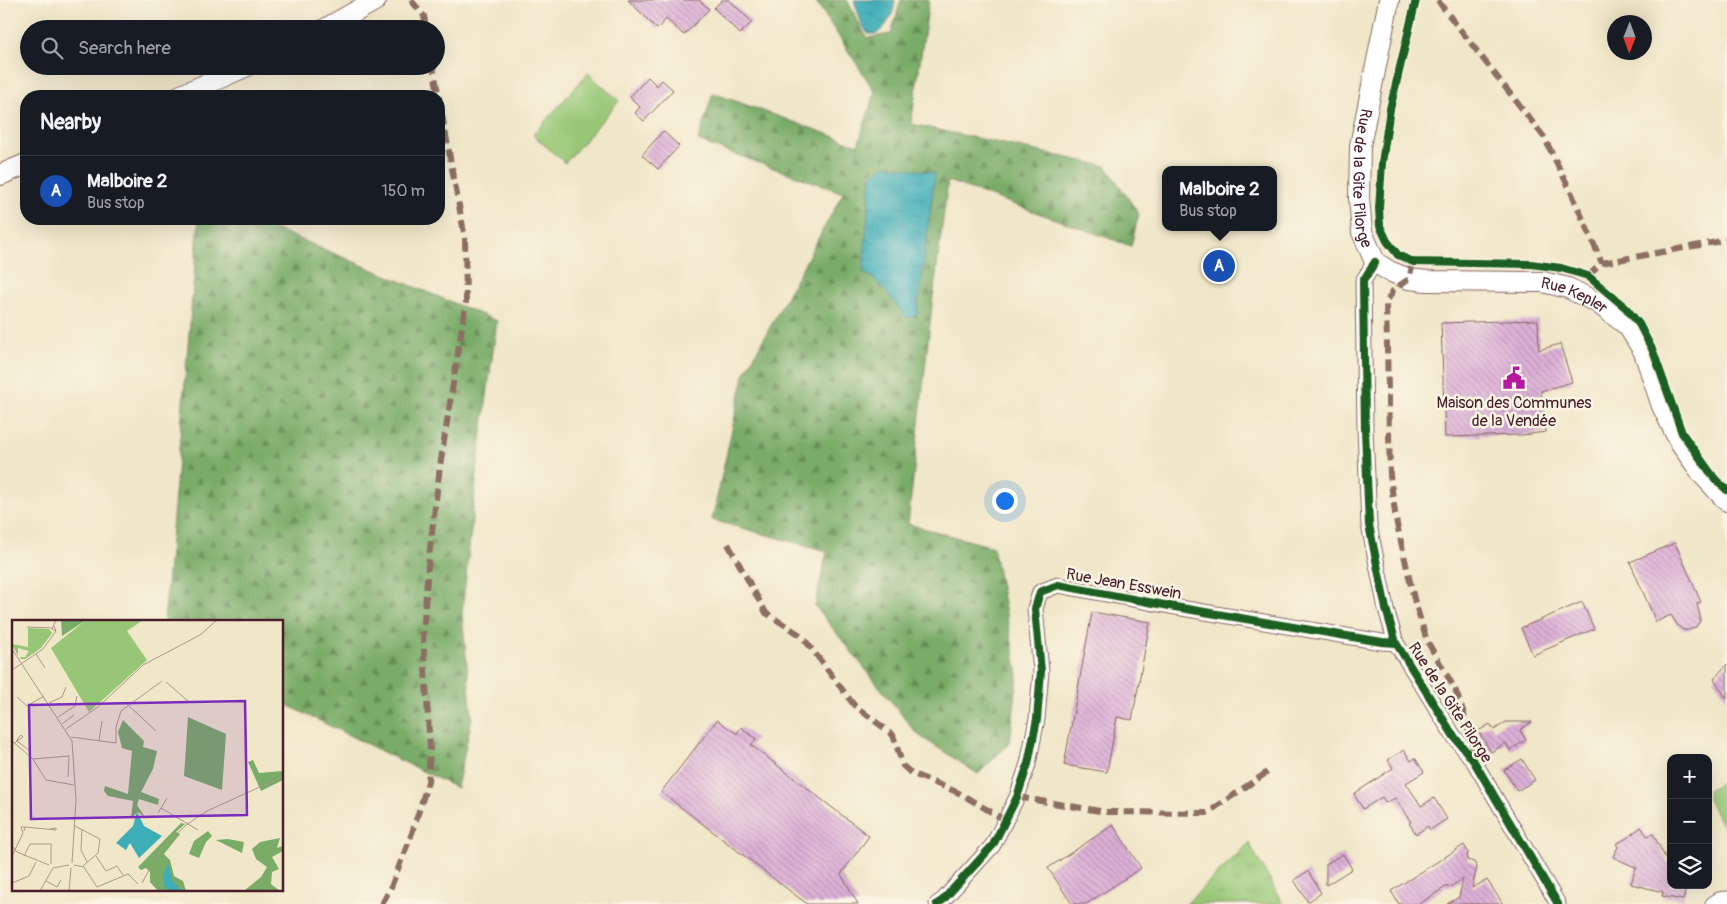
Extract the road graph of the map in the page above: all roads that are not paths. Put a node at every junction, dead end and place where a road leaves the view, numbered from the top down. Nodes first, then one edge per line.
1 (376, 0) edge
2 (1389, 0) edge
3 (341, 20) edge
4 (227, 75) edge
5 (193, 90) edge
6 (20, 167) edge
7 (0, 175) edge
8 (1375, 262) junction
9 (1727, 501) edge
10 (1396, 642) junction
11 (1727, 900) edge
12 (937, 904) edge
13 (1558, 904) edge
14 (1713, 904) edge

1 - 3 street
2 - 8 street, Rue de la Gite Pilorge
4 - 5 street
6 - 7 street
8 - 9 street, Rue Kepler
8 - 10 street, Rue de la Gite Pilorge
10 - 12 street, Rue Jean Esswein
10 - 13 street, Rue de la Gite Pilorge
11 - 14 street

